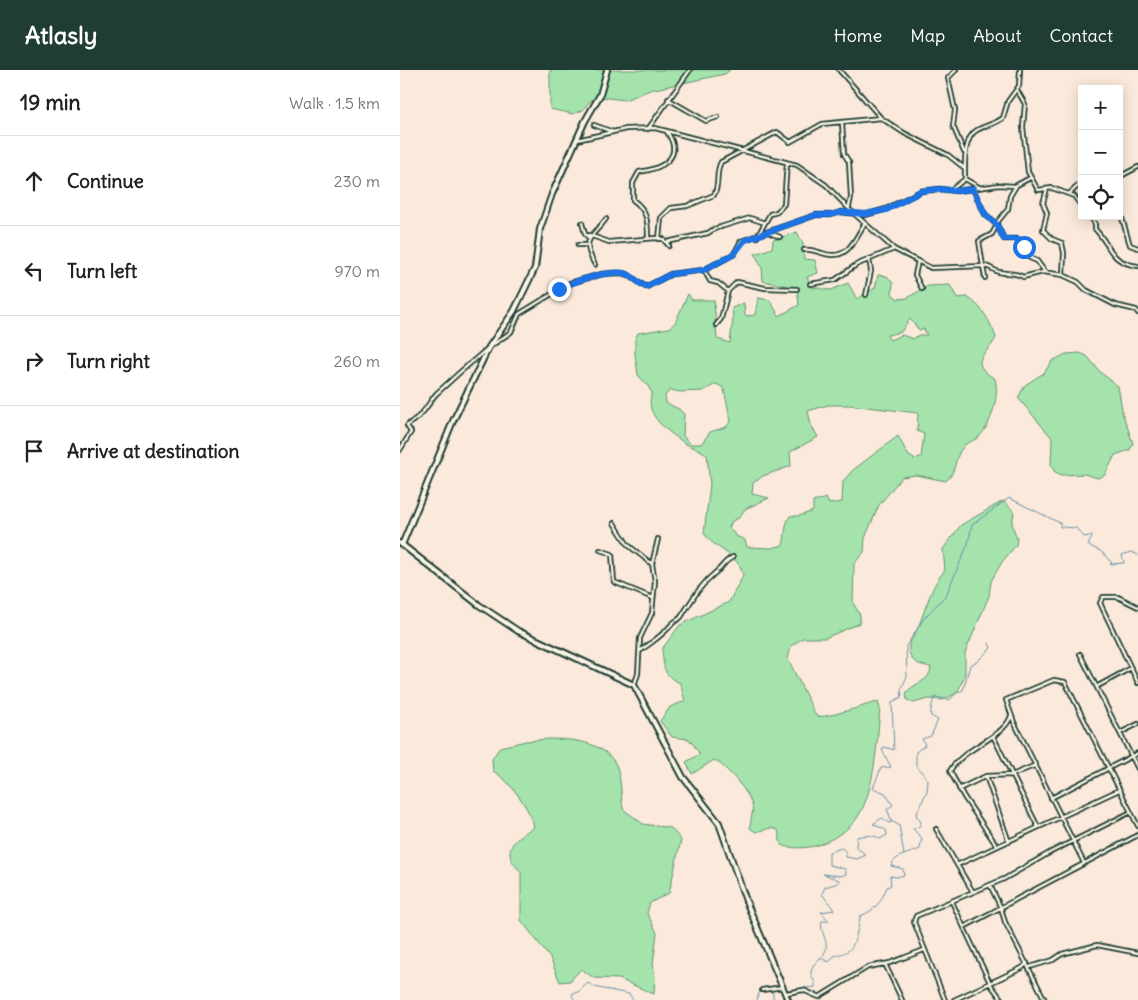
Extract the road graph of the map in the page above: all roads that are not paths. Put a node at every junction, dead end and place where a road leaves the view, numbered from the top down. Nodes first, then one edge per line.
1 (606, 70) edge
2 (690, 70) edge
3 (839, 70) edge
4 (956, 70) edge
5 (1020, 70) edge
6 (1017, 90) junction
7 (668, 99) junction
8 (871, 107) junction
9 (718, 117) dead end
10 (870, 118) junction
11 (881, 118) junction
12 (842, 123) junction
13 (594, 125) dead end
14 (648, 129) junction
15 (666, 131) junction
16 (617, 132) junction
17 (576, 140) junction
18 (739, 151) junction
19 (964, 154) junction
20 (787, 163) junction
21 (964, 167) junction
22 (1138, 167) edge
23 (1123, 175) edge
24 (966, 178) junction
25 (1030, 178) junction
26 (1016, 186) junction
27 (1078, 186) edge
28 (981, 188) junction
29 (973, 189) junction
30 (1047, 189) junction
31 (951, 190) junction
32 (1069, 194) junction
33 (1078, 201) edge
34 (849, 208) junction
35 (854, 214) junction
36 (606, 219) dead end
37 (1092, 220) edge
38 (1122, 220) edge
39 (765, 223) junction
40 (865, 223) junction
41 (582, 224) dead end
42 (996, 225) junction
43 (770, 233) junction
44 (589, 236) junction
45 (756, 237) junction
46 (648, 238) junction
47 (780, 238) dead end
48 (659, 239) junction
49 (578, 245) dead end
50 (588, 245) junction
51 (1138, 248) edge
52 (894, 249) junction
53 (804, 250) dead end
54 (869, 259) junction
55 (918, 261) junction
56 (595, 265) dead end
57 (983, 266) junction
58 (1138, 266) edge
59 (704, 270) junction
60 (1045, 272) junction
61 (1063, 275) junction
62 (985, 278) dead end
63 (810, 284) dead end
64 (922, 288) dead end
65 (797, 289) dead end
66 (728, 291) junction
67 (866, 295) dead end
68 (1138, 313) edge
69 (716, 325) dead end
70 (489, 347) junction
71 (400, 450) edge
72 (614, 523) dead end
73 (658, 538) dead end
74 (401, 546) edge
75 (600, 550) dead end
76 (733, 557) dead end
77 (652, 564) junction
78 (653, 598) junction
79 (1138, 608) edge
80 (639, 651) junction
81 (1080, 654) dead end
82 (1130, 668) junction
83 (1138, 683) edge
84 (634, 685) junction
85 (1098, 686) junction
86 (1011, 714) junction
87 (1138, 724) edge
88 (1120, 733) junction
89 (993, 736) junction
90 (1138, 754) edge
91 (1131, 757) junction
92 (1036, 765) junction
93 (1108, 769) junction
94 (1138, 769) edge
95 (1012, 775) junction
96 (986, 776) junction
97 (959, 789) junction
98 (1119, 790) junction
99 (1051, 798) junction
100 (1131, 812) junction
101 (1061, 817) junction
102 (1138, 826) edge
103 (1038, 827) junction
104 (936, 829) dead end
105 (1138, 835) edge
106 (1074, 840) junction
107 (1009, 842) junction
108 (997, 846) junction
109 (1084, 863) junction
110 (957, 865) junction
111 (990, 885) junction
112 (973, 892) junction
113 (952, 902) junction
114 (1002, 908) junction
115 (964, 927) junction
116 (924, 950) junction
117 (1138, 952) edge
118 (1027, 963) junction
119 (885, 964) junction
120 (1030, 967) junction
121 (990, 982) junction
122 (784, 987) junction
123 (762, 990) dead end
124 (787, 993) junction
125 (788, 1000) edge
126 (902, 1000) edge
127 (945, 1000) edge
128 (954, 1000) edge
129 (1002, 1000) edge
130 (1045, 1000) edge

1 - 17 street
2 - 7 street
3 - 8 street
4 - 19 street
5 - 6 street
6 - 19 street
6 - 25 street
7 - 9 street
7 - 14 street
8 - 10 street
8 - 11 street
10 - 11 street
10 - 12 street
11 - 21 street
12 - 18 street
12 - 34 street
13 - 16 street
14 - 15 street
14 - 16 street
15 - 18 street
15 - 46 street
16 - 17 street
17 - 70 street
18 - 20 street
18 - 48 street
19 - 21 street
20 - 34 street
20 - 39 street
21 - 24 street
22 - 23 street
24 - 28 street
24 - 31 street
25 - 26 street
25 - 30 street
26 - 28 street
26 - 42 street
27 - 32 street
28 - 29 street
29 - 31 street
29 - 42 street
30 - 32 street
30 - 61 street
31 - 35 street
32 - 33 street
34 - 35 street
35 - 40 street
35 - 43 street
36 - 44 street
37 - 58 street
38 - 51 street
39 - 45 street
39 - 48 street
40 - 52 street
40 - 53 street
41 - 44 street
42 - 57 street
42 - 60 street
43 - 45 street
43 - 47 street
44 - 46 street
44 - 50 street
45 - 59 street
46 - 48 street
49 - 50 street
50 - 56 street
52 - 54 street
52 - 55 street
54 - 63 street
54 - 67 street
55 - 57 street
55 - 64 street
57 - 60 street
57 - 62 street
59 - 66 street
59 - 70 street
60 - 61 street
61 - 68 street
65 - 66 street
66 - 69 street
70 - 71 street
70 - 74 street
72 - 77 street
73 - 77 street
74 - 84 street
75 - 78 street
76 - 80 street
77 - 78 street
78 - 80 street
79 - 82 street
80 - 84 street
81 - 85 street
82 - 83 street
82 - 85 street
84 - 122 street
85 - 88 street
86 - 89 street
86 - 92 street
86 - 93 street
87 - 88 street
88 - 91 street
89 - 95 street
89 - 97 street
90 - 91 street
91 - 93 street
91 - 94 street
92 - 95 street
92 - 99 street
93 - 98 street
93 - 99 street
95 - 96 street
95 - 103 street
96 - 97 street
96 - 107 street
97 - 108 street
98 - 100 street
98 - 101 street
99 - 101 street
100 - 102 street
100 - 106 street
101 - 103 street
101 - 106 street
103 - 107 street
104 - 110 street
105 - 109 street
106 - 109 street
106 - 111 street
107 - 108 street
108 - 110 street
109 - 114 street
110 - 112 street
111 - 112 street
111 - 114 street
112 - 113 street
113 - 115 street
113 - 116 street
114 - 115 street
114 - 118 street
115 - 121 street
116 - 119 street
116 - 127 street
117 - 120 street
118 - 120 street
118 - 121 street
119 - 124 street
119 - 126 street
120 - 130 street
121 - 128 street
121 - 129 street
122 - 123 street
122 - 124 street
124 - 125 street

